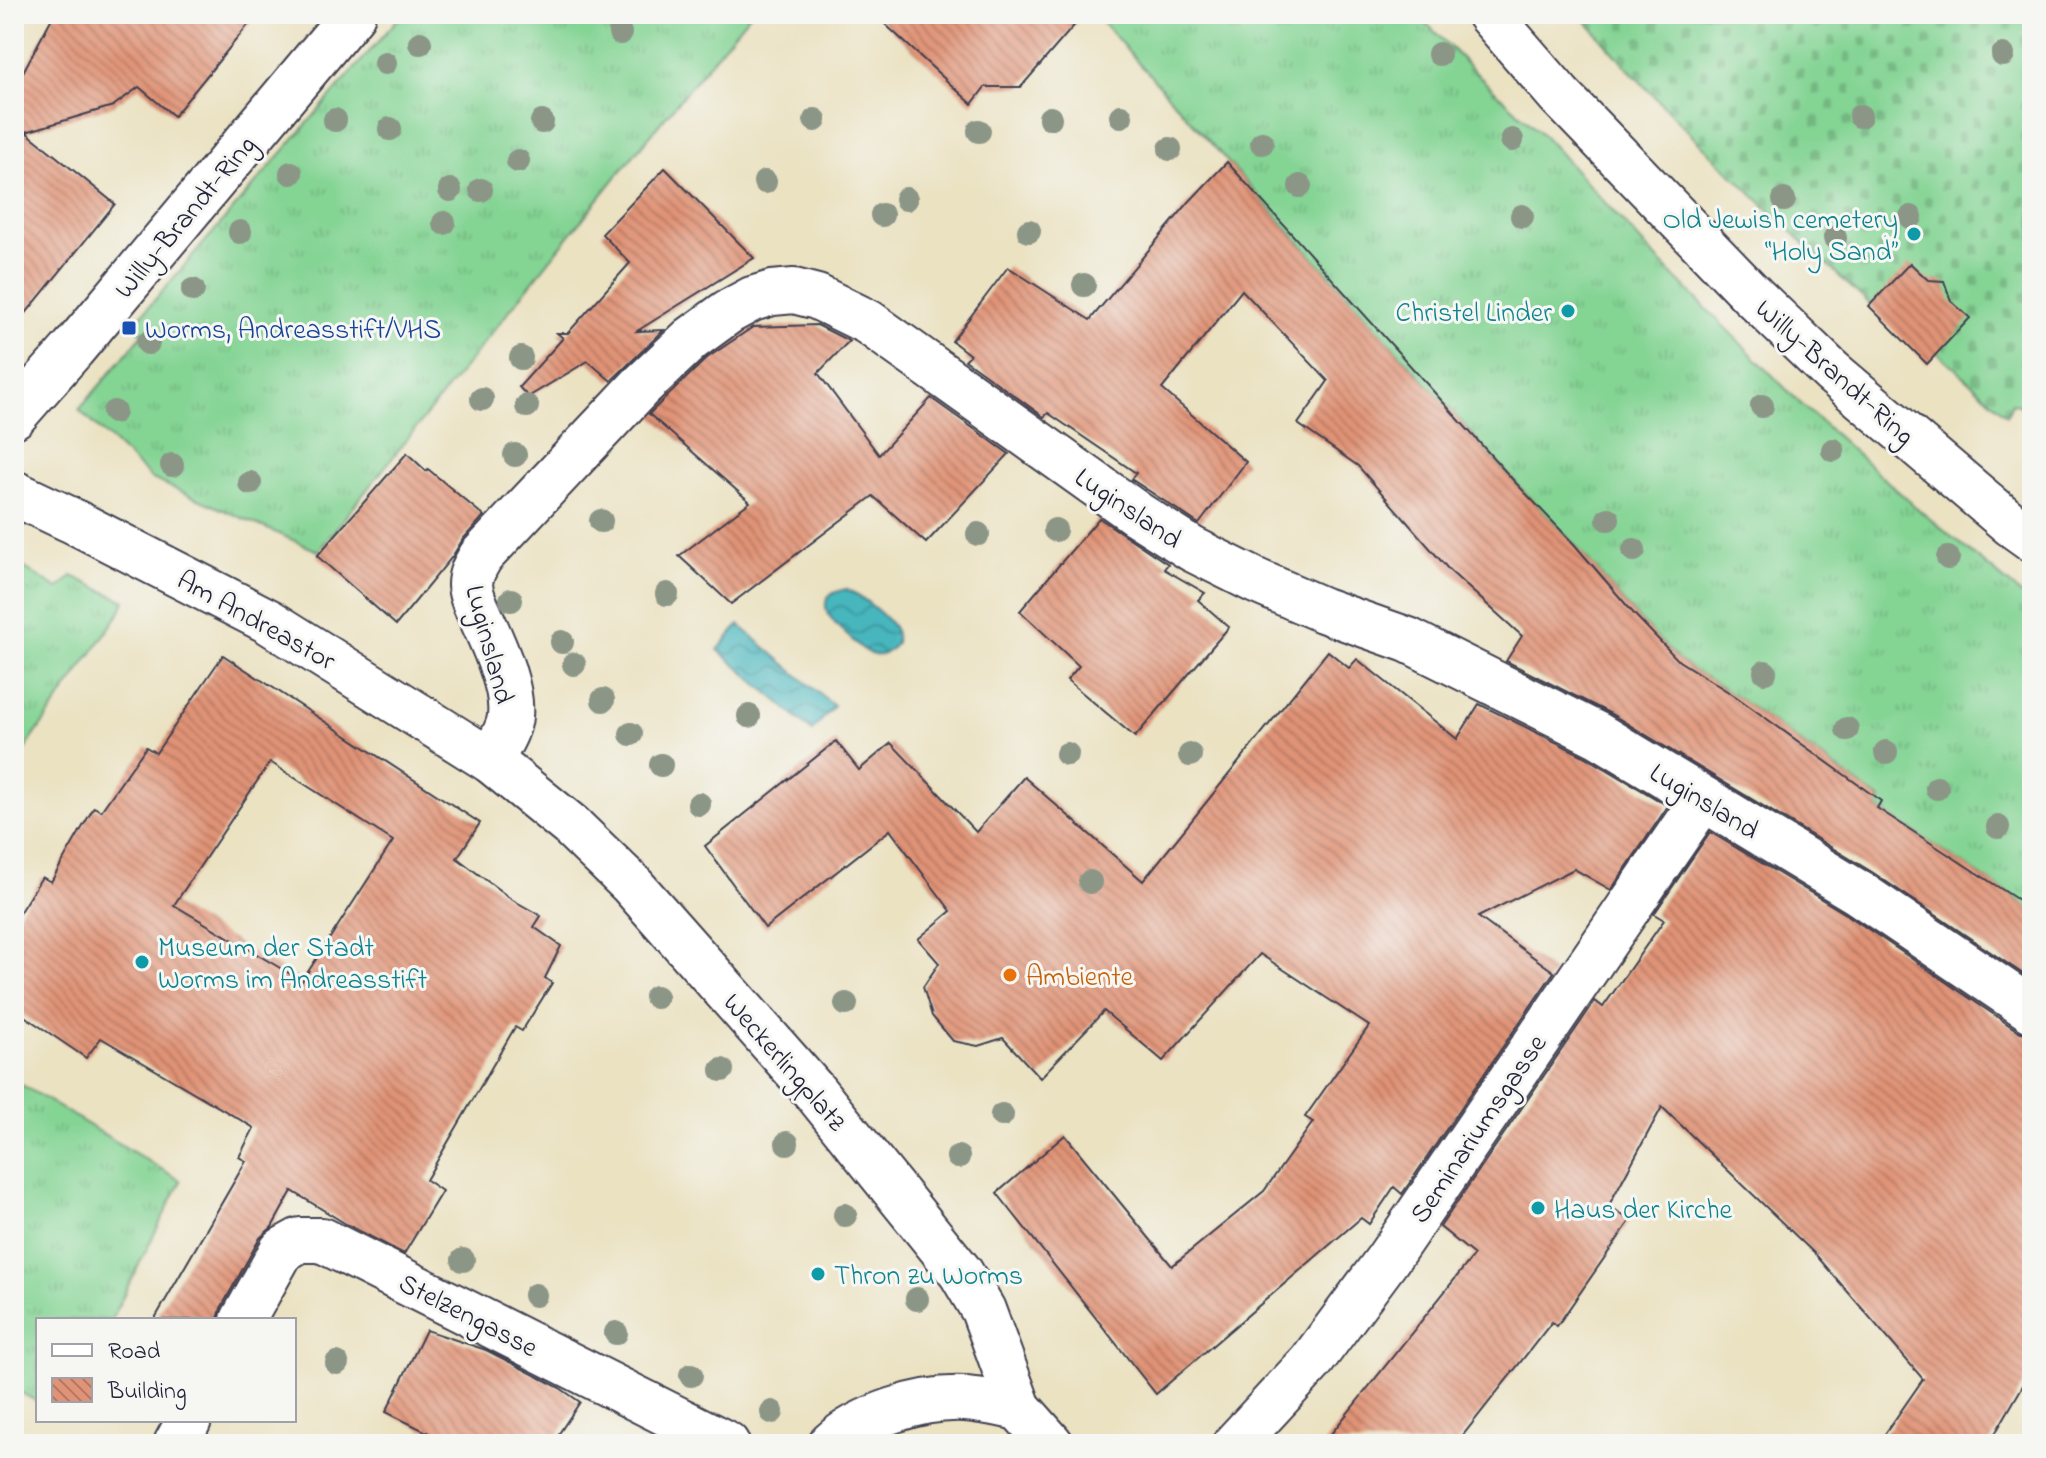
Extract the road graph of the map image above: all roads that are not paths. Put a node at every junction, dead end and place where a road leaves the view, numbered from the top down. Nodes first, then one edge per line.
1 (353, 14) edge
2 (1489, 14) edge
3 (14, 416) edge
4 (14, 493) edge
5 (2032, 539) edge
6 (491, 761) junction
7 (1703, 799) junction
8 (2032, 1010) edge
9 (244, 1318) edge
10 (1019, 1408) junction
11 (188, 1422) edge
12 (176, 1444) edge
13 (727, 1444) edge
14 (831, 1444) edge
15 (1051, 1444) edge
16 (1235, 1444) edge

1 - 3 street, Willy-Brandt-Ring
2 - 5 street, Willy-Brandt-Ring
4 - 6 street, Am Andreastor
6 - 7 street, Luginsland
6 - 10 street, Weckerlingplatz
7 - 8 street, Luginsland
7 - 16 street, Seminariumsgasse
9 - 13 street, Stelzengasse
10 - 14 street
10 - 15 street
11 - 12 street

